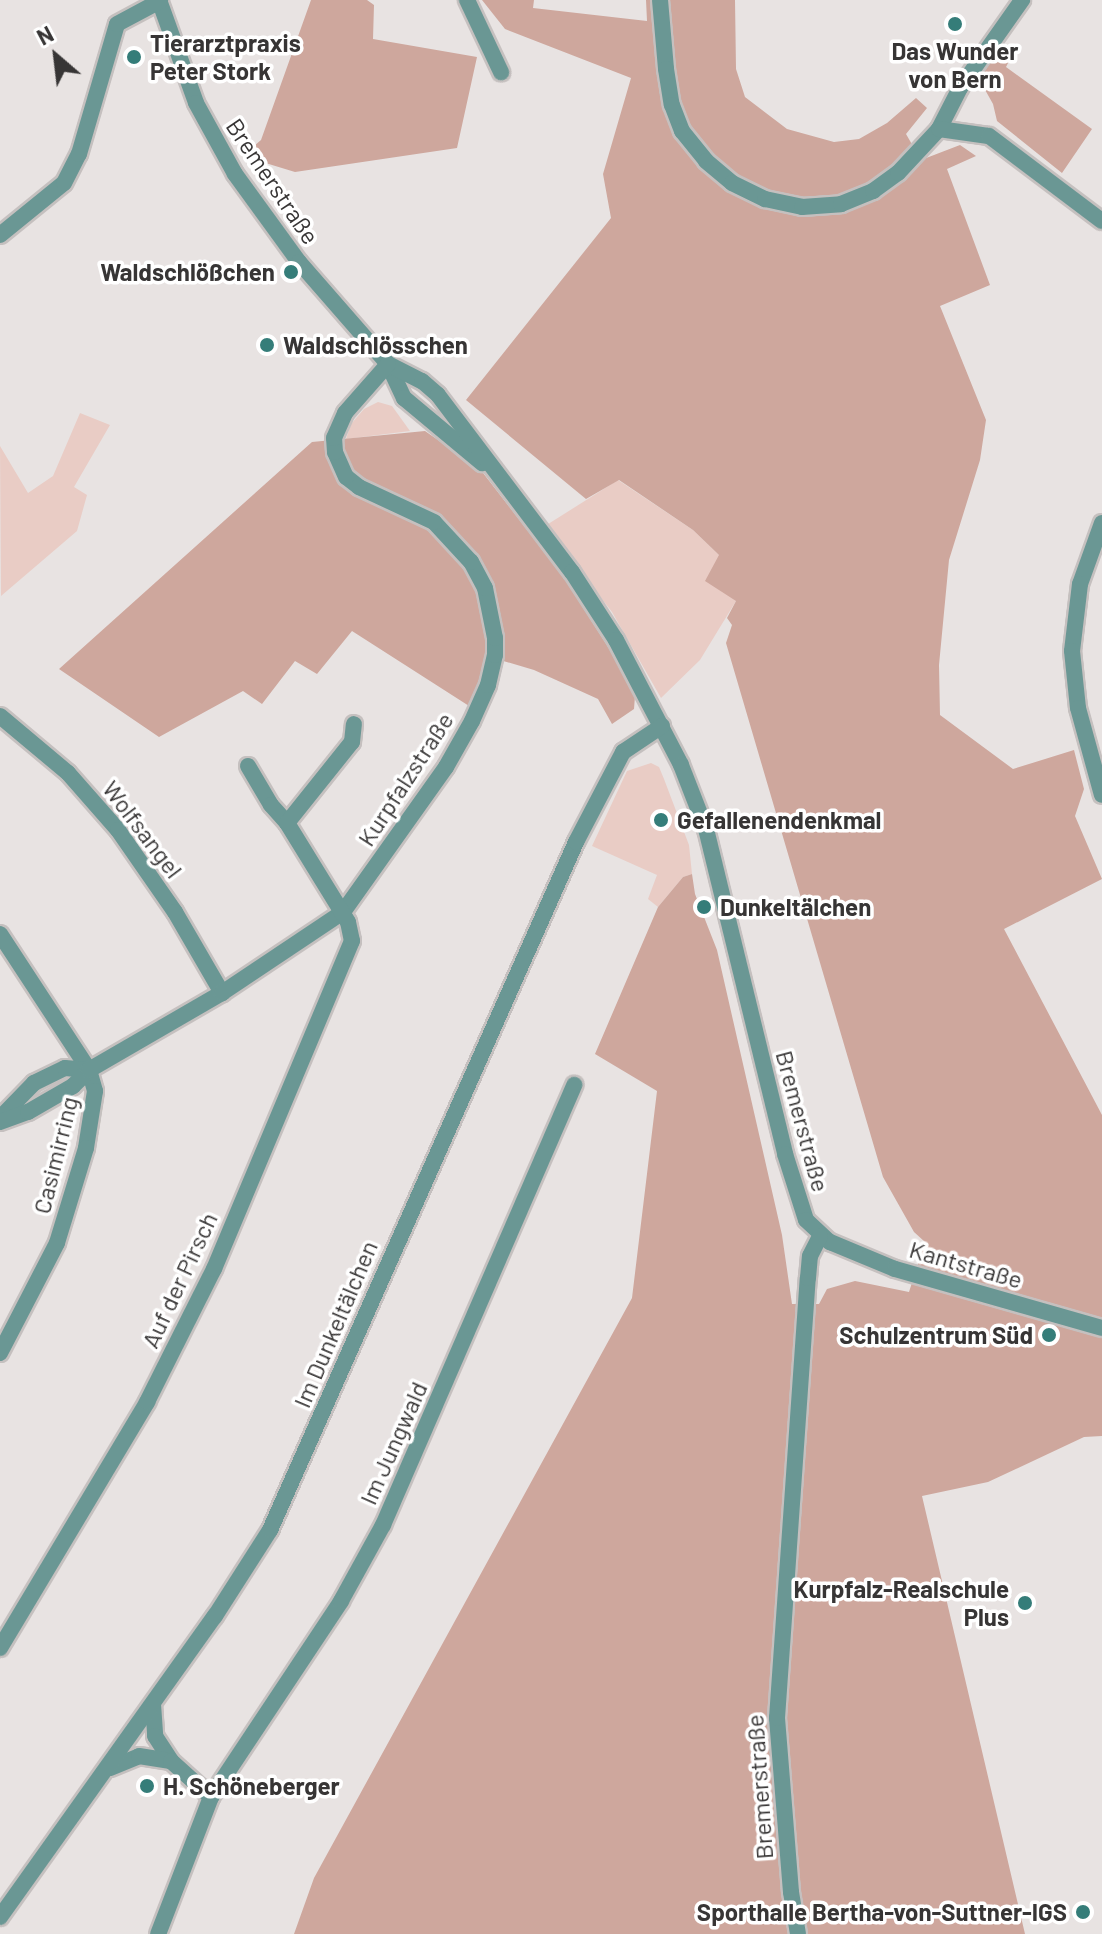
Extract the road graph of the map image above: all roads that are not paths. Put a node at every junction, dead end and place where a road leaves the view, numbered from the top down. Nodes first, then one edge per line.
1 (160, 0) edge
2 (467, 0) edge
3 (660, 0) edge
4 (1022, 0) edge
5 (501, 72) dead end
6 (939, 129) junction
7 (1102, 221) edge
8 (0, 235) edge
9 (388, 364) junction
10 (493, 472) junction
11 (1102, 523) edge
12 (0, 716) edge
13 (354, 724) dead end
14 (662, 726) junction
15 (248, 766) dead end
16 (1102, 795) edge
17 (287, 823) junction
18 (343, 912) junction
19 (0, 934) edge
20 (222, 993) junction
21 (89, 1070) junction
22 (574, 1085) dead end
23 (0, 1120) edge
24 (820, 1236) junction
25 (1102, 1328) edge
26 (0, 1353) edge
27 (0, 1648) edge
28 (153, 1703) junction
29 (171, 1761) junction
30 (108, 1769) junction
31 (211, 1797) junction
32 (0, 1917) edge
33 (158, 1934) edge
34 (798, 1934) edge

1 - 8 street
1 - 9 street, Bremerstraße
2 - 5 street
3 - 6 street
4 - 6 street
6 - 7 street
9 - 10 street, Bremerstraße
9 - 10 street, Bremerstraße
9 - 18 street, Kurpfalzstraße
10 - 14 street, Bremerstraße
11 - 16 street
12 - 20 street, Wolfsangel
13 - 17 street
14 - 24 street, Bremerstraße
14 - 28 street, Im Dunkeltälchen
15 - 17 street
17 - 18 street
18 - 20 street, Kurpfalzstraße
18 - 27 street, Auf der Pirsch
19 - 21 street, Casimirring
20 - 21 street, Kurpfalzstraße
21 - 23 street, Kurpfalzstraße
21 - 26 street, Casimirring
22 - 31 street, Im Jungwald
24 - 25 street, Kantstraße
24 - 34 street, Bremerstraße
28 - 29 street
28 - 30 street, Im Dunkeltälchen
29 - 30 street
29 - 31 street
30 - 32 street, Im Dunkeltälchen
31 - 33 street, Im Jungwald

